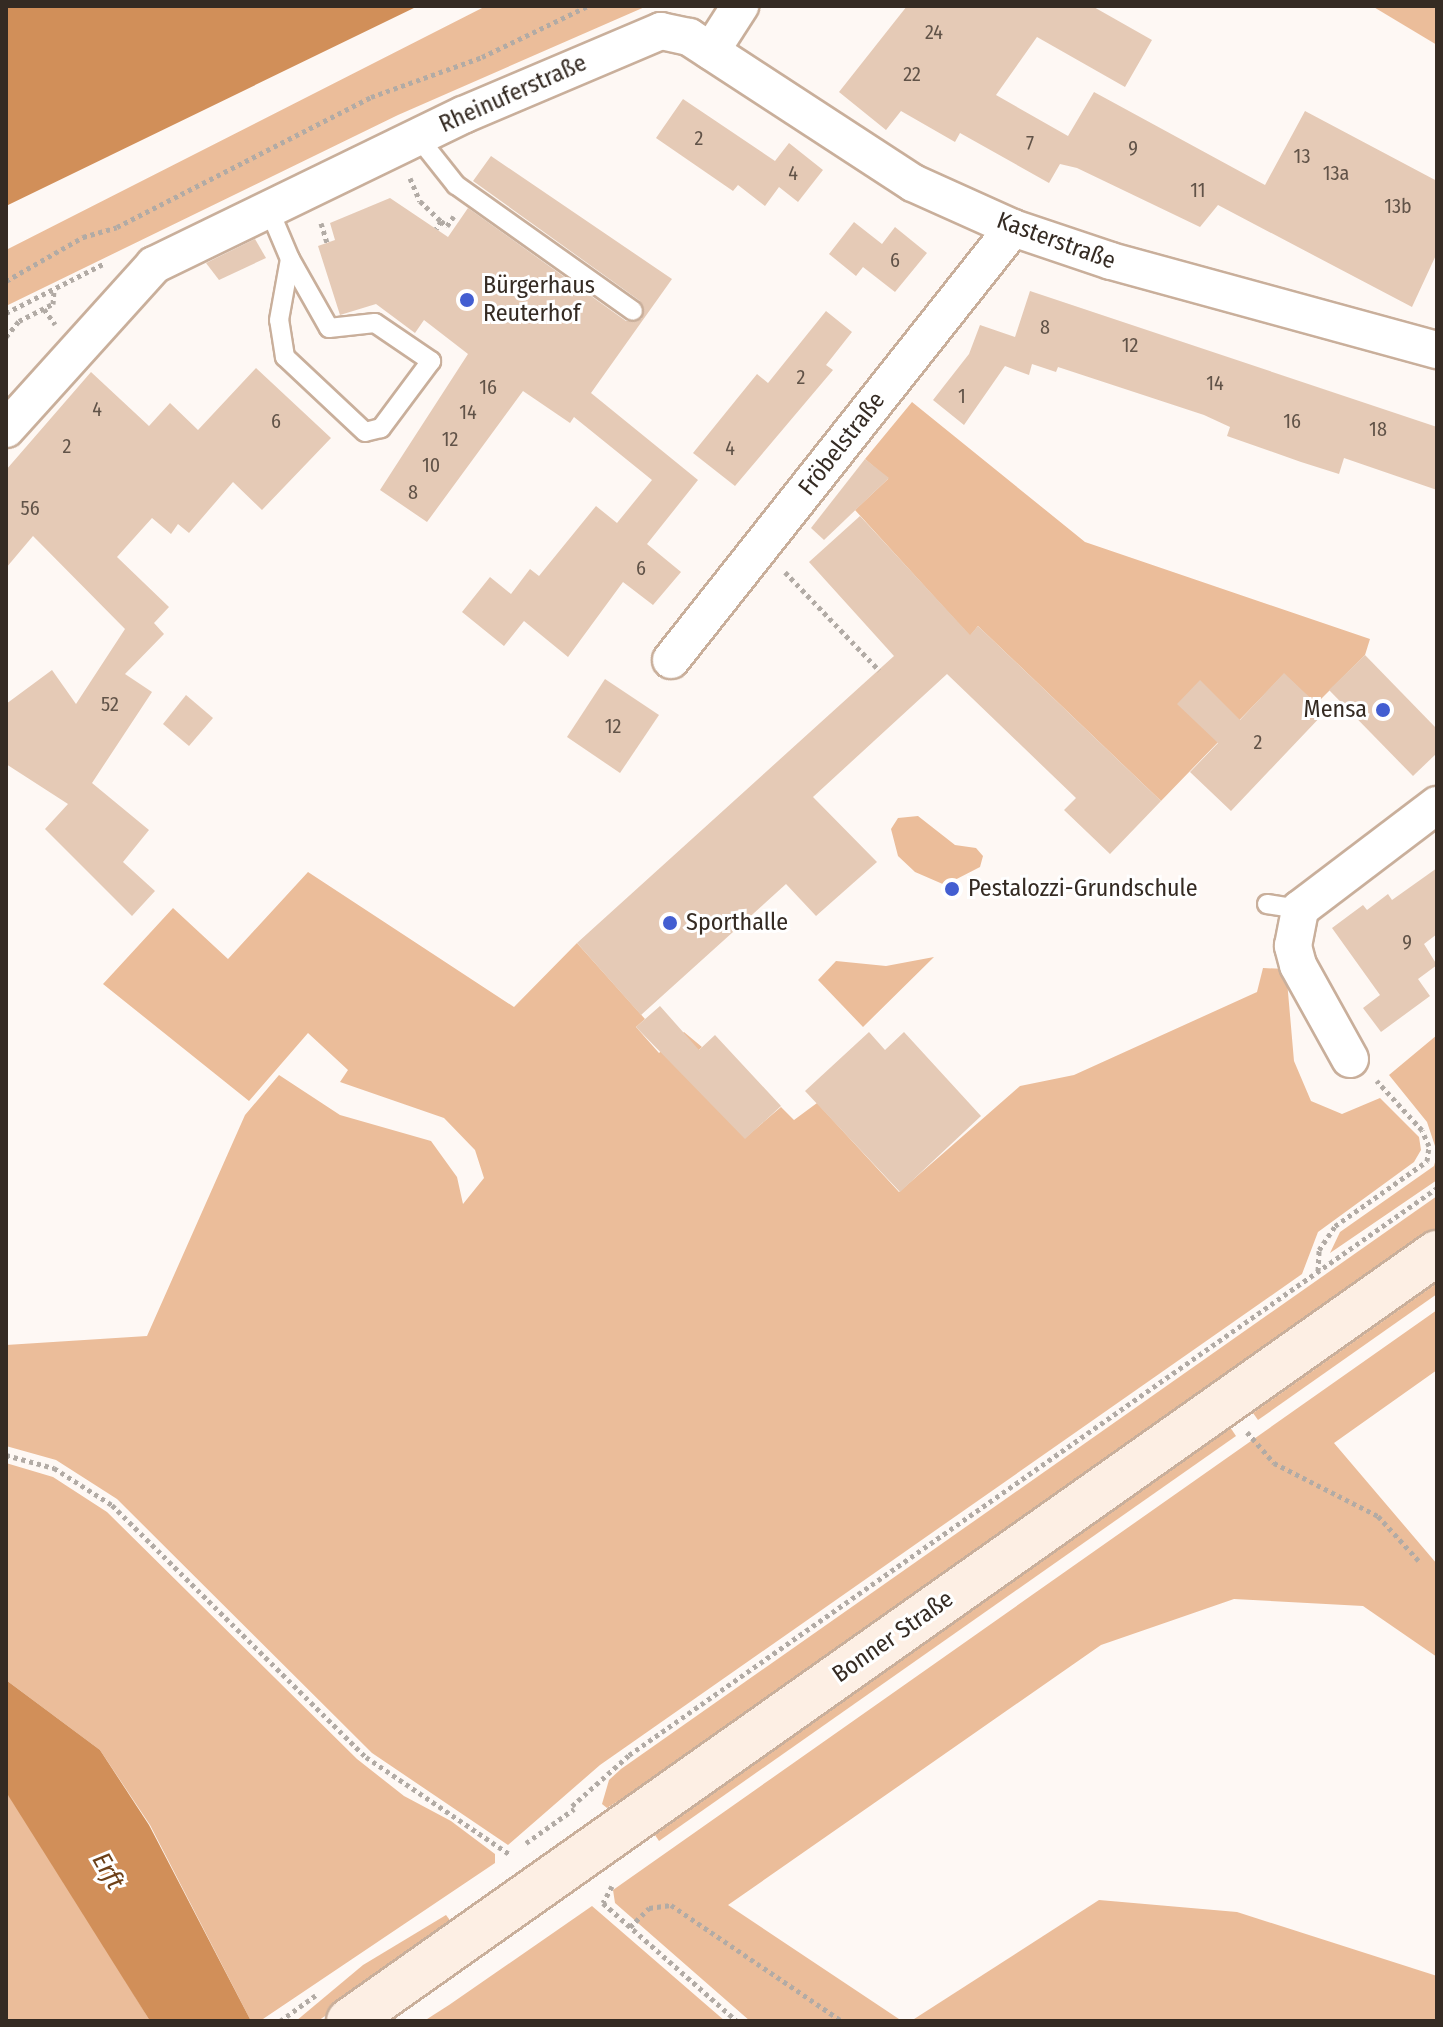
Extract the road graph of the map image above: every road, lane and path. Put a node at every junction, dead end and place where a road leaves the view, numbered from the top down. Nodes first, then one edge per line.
1 (588, 6) edge
2 (740, 6) edge
3 (711, 51) junction
4 (417, 136) junction
5 (434, 197) dead end
6 (425, 206) dead end
7 (268, 207) junction
8 (454, 217) dead end
9 (441, 221) dead end
10 (1013, 228) junction
11 (290, 259) junction
12 (93, 269) dead end
13 (6, 281) edge
14 (54, 289) junction
15 (633, 311) dead end
16 (6, 313) edge
17 (6, 337) edge
18 (1437, 350) edge
19 (6, 429) edge
20 (761, 547) junction
21 (671, 660) dead end
22 (879, 670) dead end
23 (1437, 805) edge
24 (1350, 1059) joint
25 (1437, 1188) edge
26 (1437, 1253) edge
27 (1318, 1272) junction
28 (1225, 1402) junction
29 (6, 1455) edge
30 (1419, 1561) dead end
31 (572, 1806) dead end
32 (503, 1853) dead end
33 (603, 1903) dead end
34 (630, 1927) junction
35 (349, 2021) edge
36 (737, 2021) edge
37 (842, 2021) edge

1 - 13 path
2 - 3 street
3 - 4 street, Rheinuferstraße
3 - 10 street, Kasterstraße
4 - 7 street, Rheinuferstraße
4 - 15 lane
5 - 6 path
7 - 11 lane
7 - 19 street, Rheinuferstraße
8 - 9 path
10 - 18 street, Kasterstraße
10 - 20 street, Fröbelstraße
11 - 11 lane
12 - 14 path
14 - 16 path
14 - 17 path
20 - 21 street, Fröbelstraße
20 - 22 path
23 - 24 street
24 - 27 path
25 - 27 path
26 - 28 main road, Bonner Straße
27 - 31 path
28 - 30 path
28 - 35 main road, Bonner Straße
29 - 32 path
33 - 34 path
34 - 36 path
34 - 37 path

